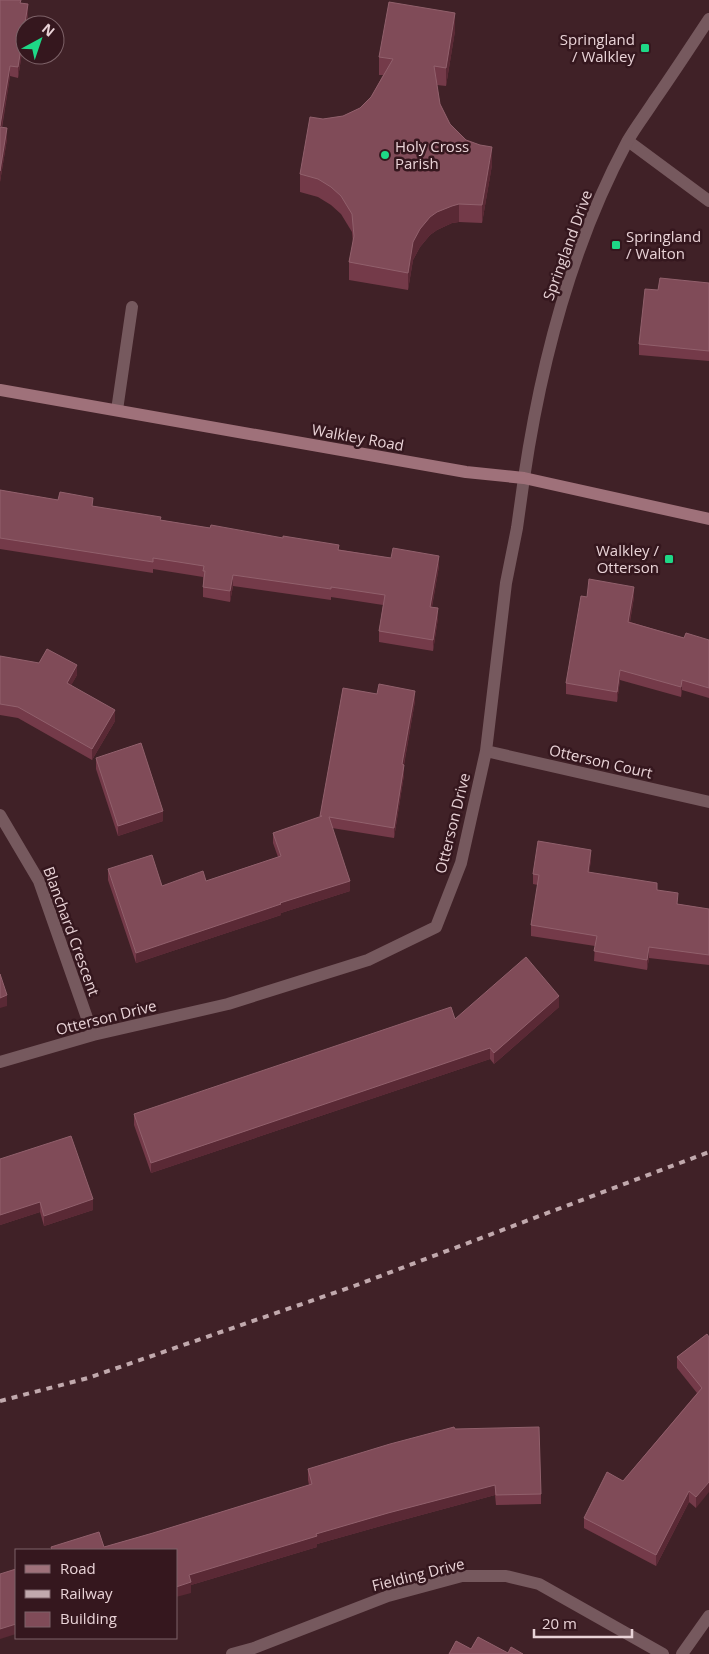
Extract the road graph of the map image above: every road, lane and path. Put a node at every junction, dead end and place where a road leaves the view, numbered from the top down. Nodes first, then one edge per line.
1 (709, 19) edge
2 (628, 141) junction
3 (709, 201) edge
4 (132, 307) dead end
5 (0, 390) edge
6 (117, 410) junction
7 (524, 478) junction
8 (709, 519) edge
9 (486, 752) junction
10 (709, 802) edge
11 (0, 815) edge
12 (93, 1035) junction
13 (0, 1062) edge
14 (709, 1616) edge
15 (256, 1651) edge
16 (232, 1654) edge
17 (663, 1654) edge
18 (682, 1654) edge

1 - 2 street, Springland Drive
2 - 3 street
2 - 7 street, Springland Drive
4 - 6 street
5 - 6 main road, Walkley Road
6 - 7 main road, Walkley Road
7 - 8 main road, Walkley Road
7 - 9 street, Otterson Drive
9 - 10 street, Otterson Court
9 - 12 street, Otterson Drive
11 - 12 street, Blanchard Crescent
12 - 13 street, Otterson Drive
14 - 18 street
15 - 16 street, Fielding Drive
15 - 17 street, Fielding Drive

